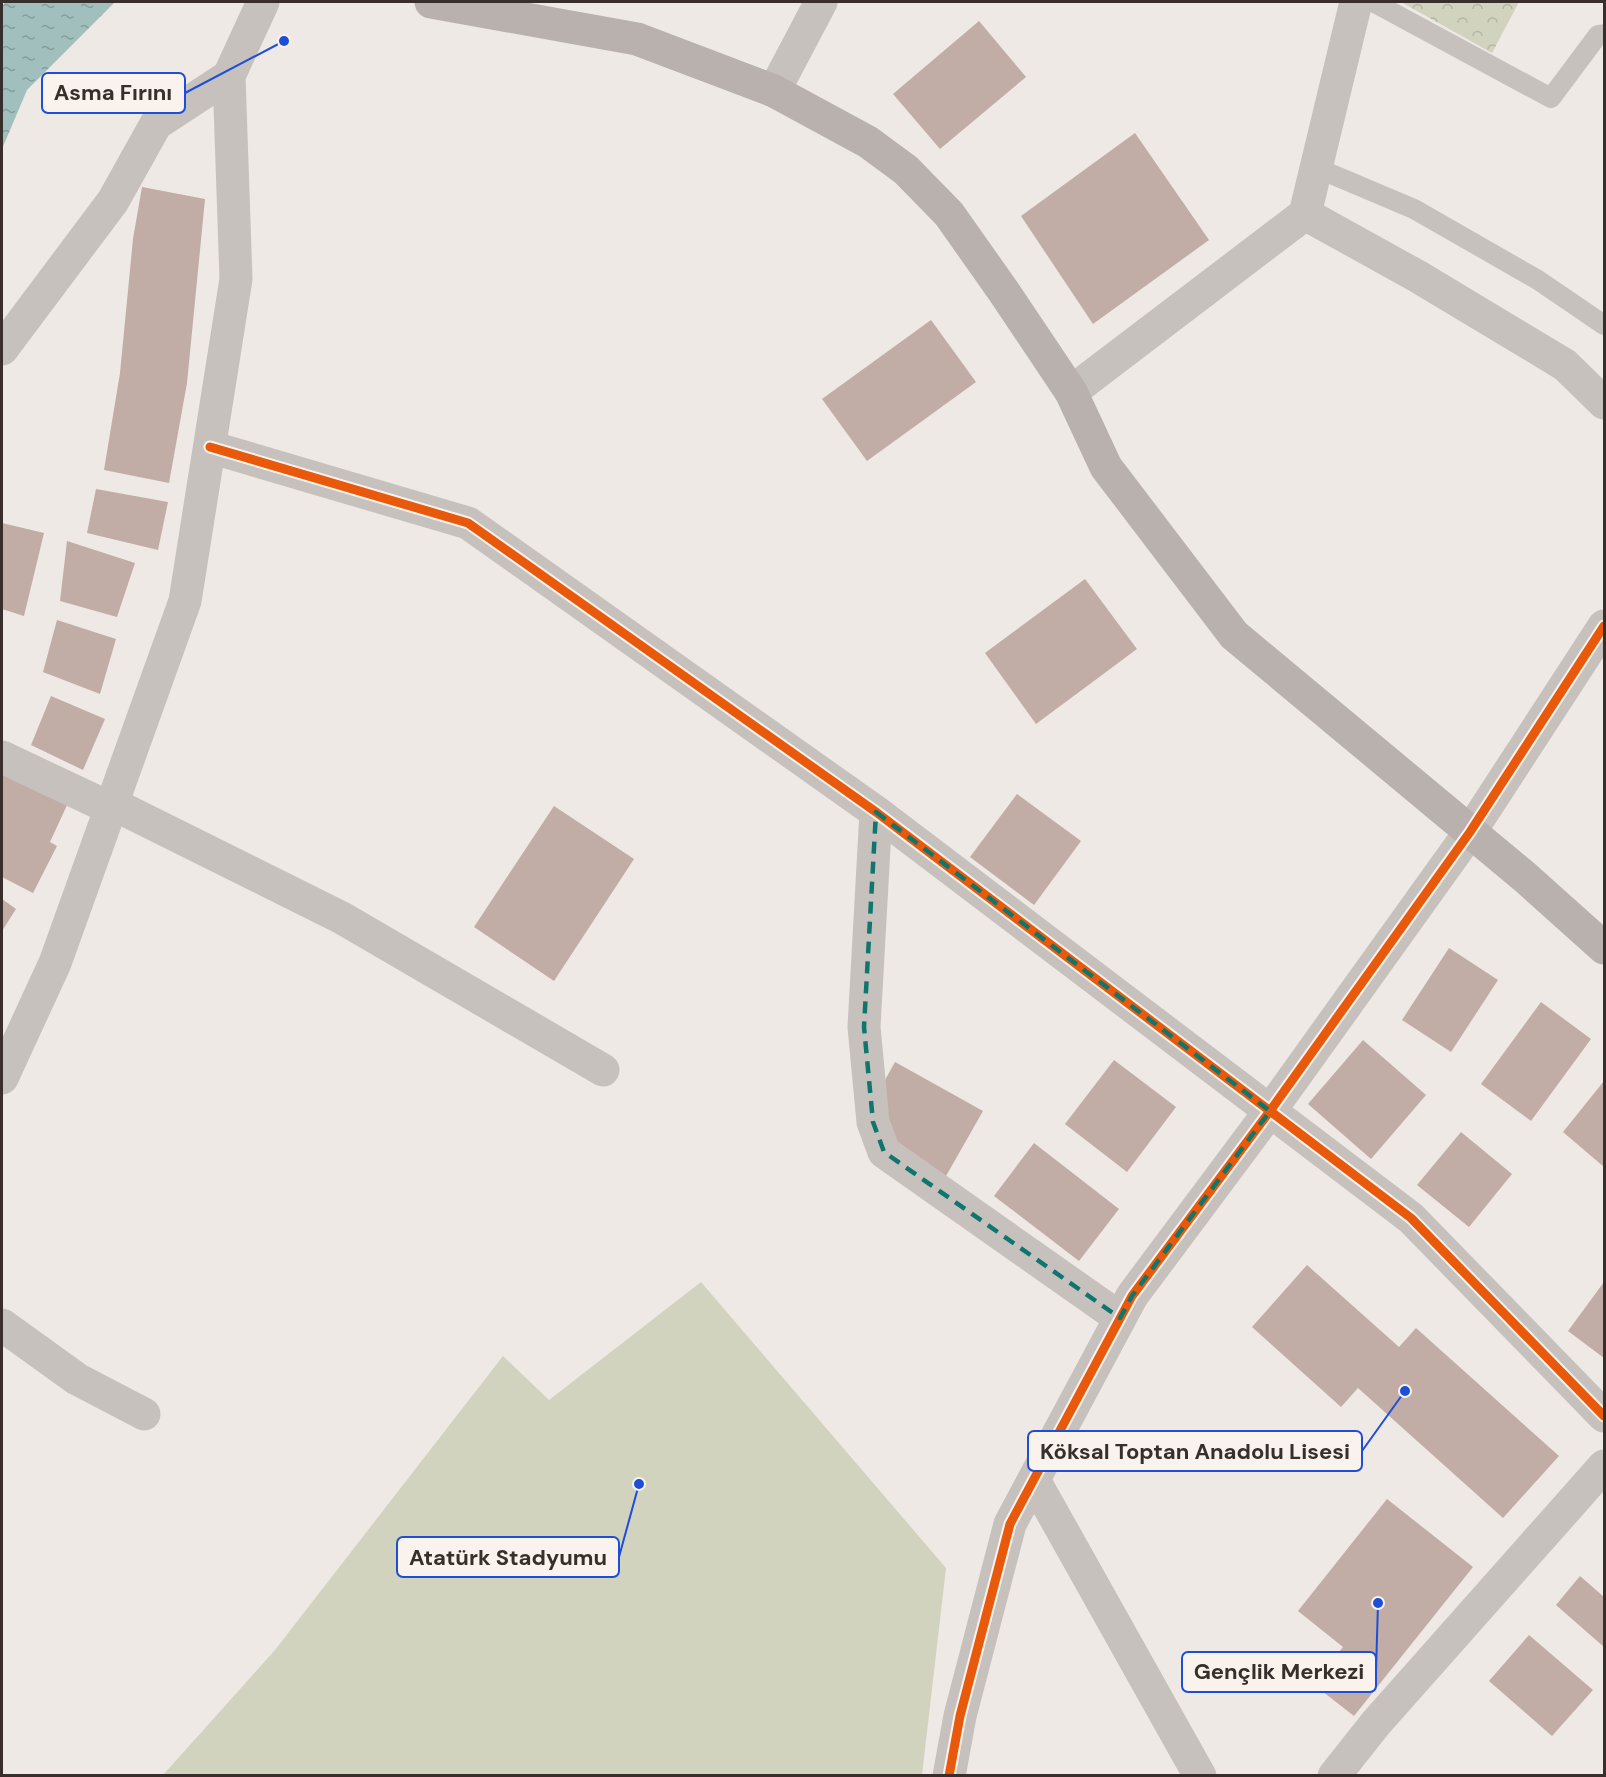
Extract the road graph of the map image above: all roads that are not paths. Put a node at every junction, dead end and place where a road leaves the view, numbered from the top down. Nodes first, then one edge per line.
1 (263, 2) edge
2 (431, 2) edge
3 (821, 2) edge
4 (1356, 2) edge
5 (1372, 2) edge
6 (1605, 34) edge
7 (229, 75) junction
8 (774, 91) junction
9 (1317, 168) junction
10 (1305, 214) junction
11 (1605, 325) edge
12 (2, 349) edge
13 (1071, 392) junction
14 (1605, 403) edge
15 (210, 447) junction
16 (1605, 626) edge
17 (2, 757) edge
18 (110, 808) junction
19 (876, 812) junction
20 (1470, 832) junction
21 (1605, 948) edge
22 (603, 1070) dead end
23 (2, 1078) edge
24 (1270, 1111) junction
25 (1120, 1318) junction
26 (2, 1326) edge
27 (144, 1414) dead end
28 (1605, 1416) edge
29 (1605, 1466) edge
30 (1034, 1480) junction
31 (949, 1776) edge
32 (1200, 1776) edge
33 (1334, 1776) edge

1 - 7 street
2 - 8 main road
3 - 8 street
4 - 9 street
5 - 6 lane
7 - 12 street
7 - 15 street
8 - 13 main road
9 - 10 street
9 - 11 lane
10 - 13 street
10 - 14 street
13 - 20 main road
15 - 18 street
15 - 19 street
16 - 20 street
17 - 18 street
18 - 22 street
18 - 23 street
19 - 24 street
19 - 25 street
20 - 21 main road
20 - 24 street
24 - 25 street
24 - 28 street
25 - 30 street
26 - 27 street
29 - 33 street
30 - 31 street
30 - 32 street

